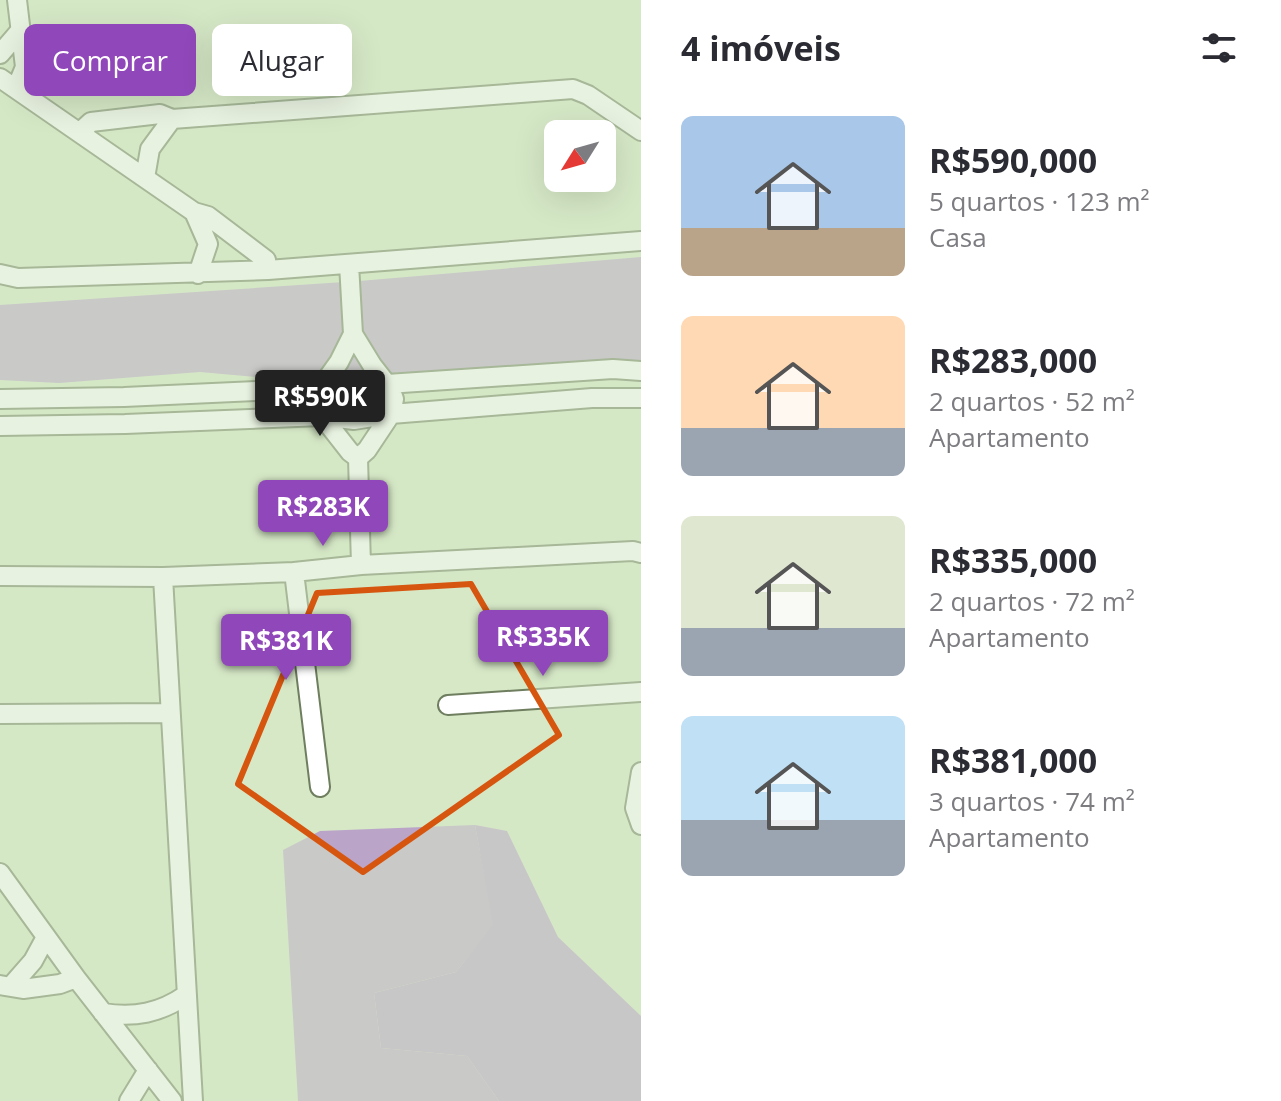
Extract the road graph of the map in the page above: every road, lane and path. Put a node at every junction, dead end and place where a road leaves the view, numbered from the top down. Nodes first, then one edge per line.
1 (17, 0) edge
2 (19, 32) junction
3 (0, 54) edge
4 (0, 78) edge
5 (16, 89) junction
6 (172, 119) junction
7 (641, 131) edge
8 (80, 132) junction
9 (145, 178) junction
10 (194, 212) junction
11 (641, 241) edge
12 (349, 264) junction
13 (268, 270) junction
14 (0, 274) edge
15 (198, 274) junction
16 (353, 334) junction
17 (641, 371) edge
18 (387, 384) junction
19 (320, 388) junction
20 (641, 398) edge
21 (0, 399) edge
22 (391, 414) junction
23 (322, 416) junction
24 (0, 426) edge
25 (358, 458) junction
26 (641, 553) edge
27 (361, 565) junction
28 (294, 572) junction
29 (0, 576) edge
30 (163, 577) junction
31 (641, 692) edge
32 (448, 705) dead end
33 (170, 713) junction
34 (0, 714) edge
35 (641, 772) edge
36 (320, 787) dead end
37 (641, 825) edge
38 (0, 873) edge
39 (46, 937) junction
40 (76, 978) junction
41 (6, 985) edge
42 (186, 995) junction
43 (103, 1013) junction
44 (148, 1070) junction
45 (129, 1101) edge
46 (172, 1101) edge
47 (193, 1101) edge

1 - 2 street
2 - 3 street
2 - 5 street
4 - 5 street
5 - 8 street
6 - 7 street
6 - 8 street
6 - 9 street
8 - 9 street
9 - 10 street
10 - 13 street
10 - 15 street
11 - 12 street
12 - 13 street
12 - 16 street
13 - 15 street
14 - 15 street
16 - 18 street
16 - 19 street
17 - 18 street
18 - 19 street
18 - 22 street
19 - 21 street
19 - 23 street
20 - 22 street
22 - 23 street
22 - 25 street
23 - 24 street
23 - 25 street
25 - 27 street
26 - 27 street
27 - 28 street
28 - 30 street
28 - 36 street
29 - 30 street
30 - 33 street
31 - 32 street
33 - 34 street
33 - 42 street
35 - 37 street
38 - 39 street
39 - 40 street
39 - 41 street
40 - 41 street
40 - 43 street
42 - 43 street
42 - 47 street
43 - 44 street
44 - 45 street
44 - 46 street

